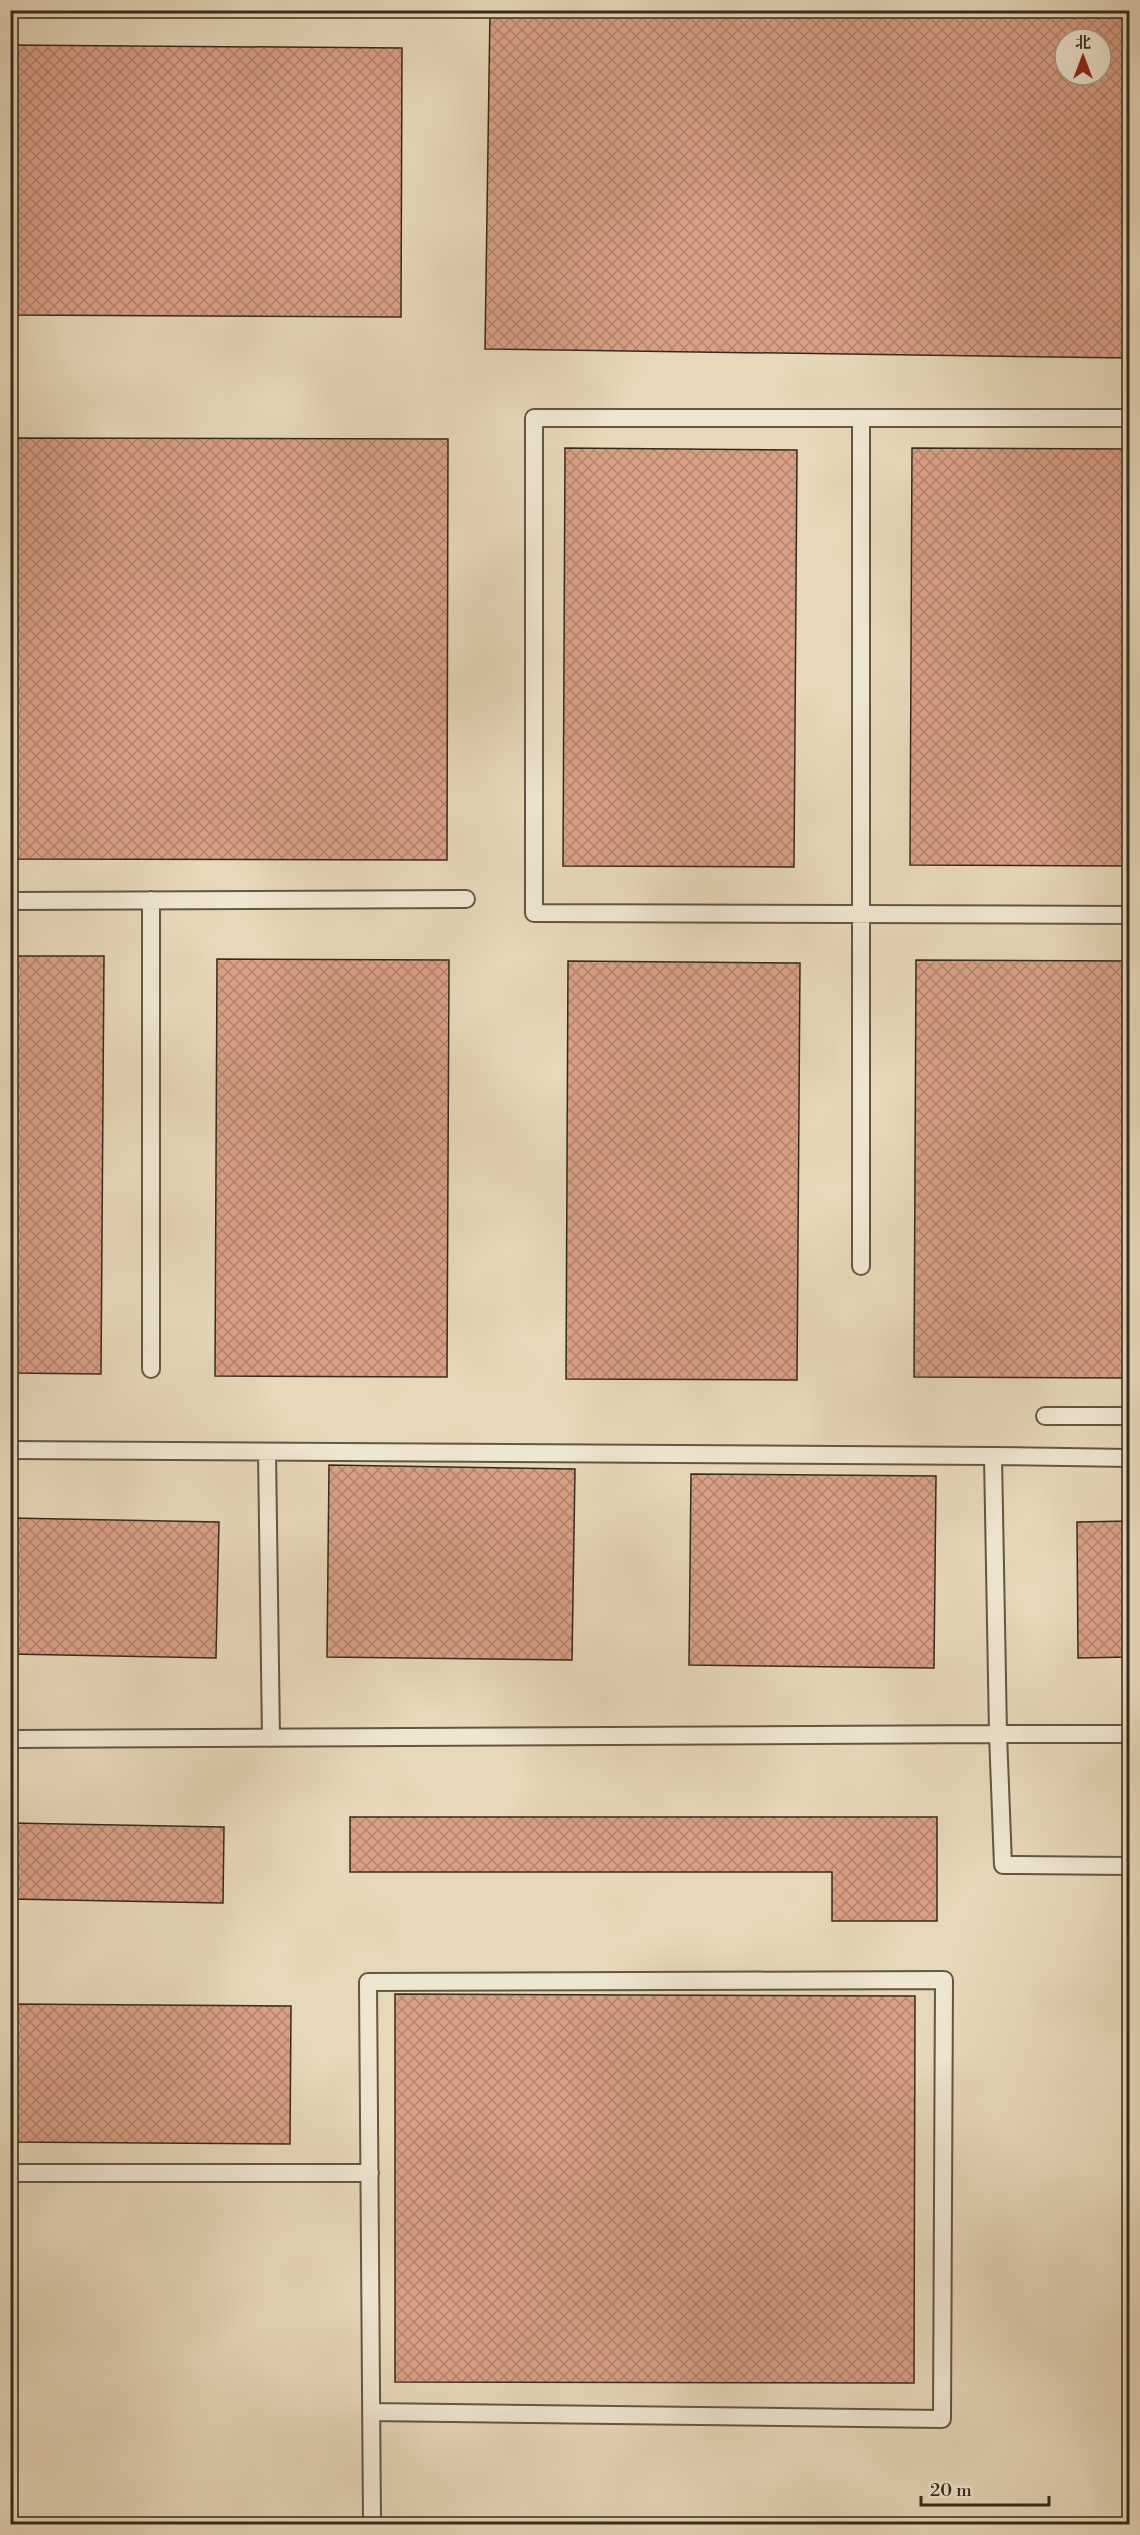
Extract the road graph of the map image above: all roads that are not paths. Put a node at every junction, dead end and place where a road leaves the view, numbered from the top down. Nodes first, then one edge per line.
1 (861, 418) junction
2 (1130, 418) edge
3 (466, 899) dead end
4 (151, 900) junction
5 (10, 901) edge
6 (860, 914) junction
7 (1130, 915) edge
8 (861, 1266) dead end
9 (151, 1369) dead end
10 (1045, 1416) dead end
11 (1130, 1416) edge
12 (10, 1450) edge
13 (267, 1452) junction
14 (993, 1456) junction
15 (1130, 1458) edge
16 (998, 1734) junction
17 (1130, 1734) edge
18 (271, 1738) junction
19 (10, 1739) edge
20 (1130, 1866) edge
21 (10, 2173) edge
22 (370, 2173) junction
23 (371, 2412) junction
24 (372, 2524) edge

1 - 2 lane
1 - 6 lane
1 - 6 lane
3 - 4 lane
4 - 5 lane
4 - 9 lane
6 - 7 lane
6 - 8 lane
10 - 11 lane
12 - 13 lane
13 - 14 lane
13 - 18 lane
14 - 15 lane
14 - 16 lane
16 - 17 lane
16 - 18 lane
16 - 20 lane
18 - 19 lane
21 - 22 lane
22 - 23 lane
22 - 23 lane
23 - 24 lane

